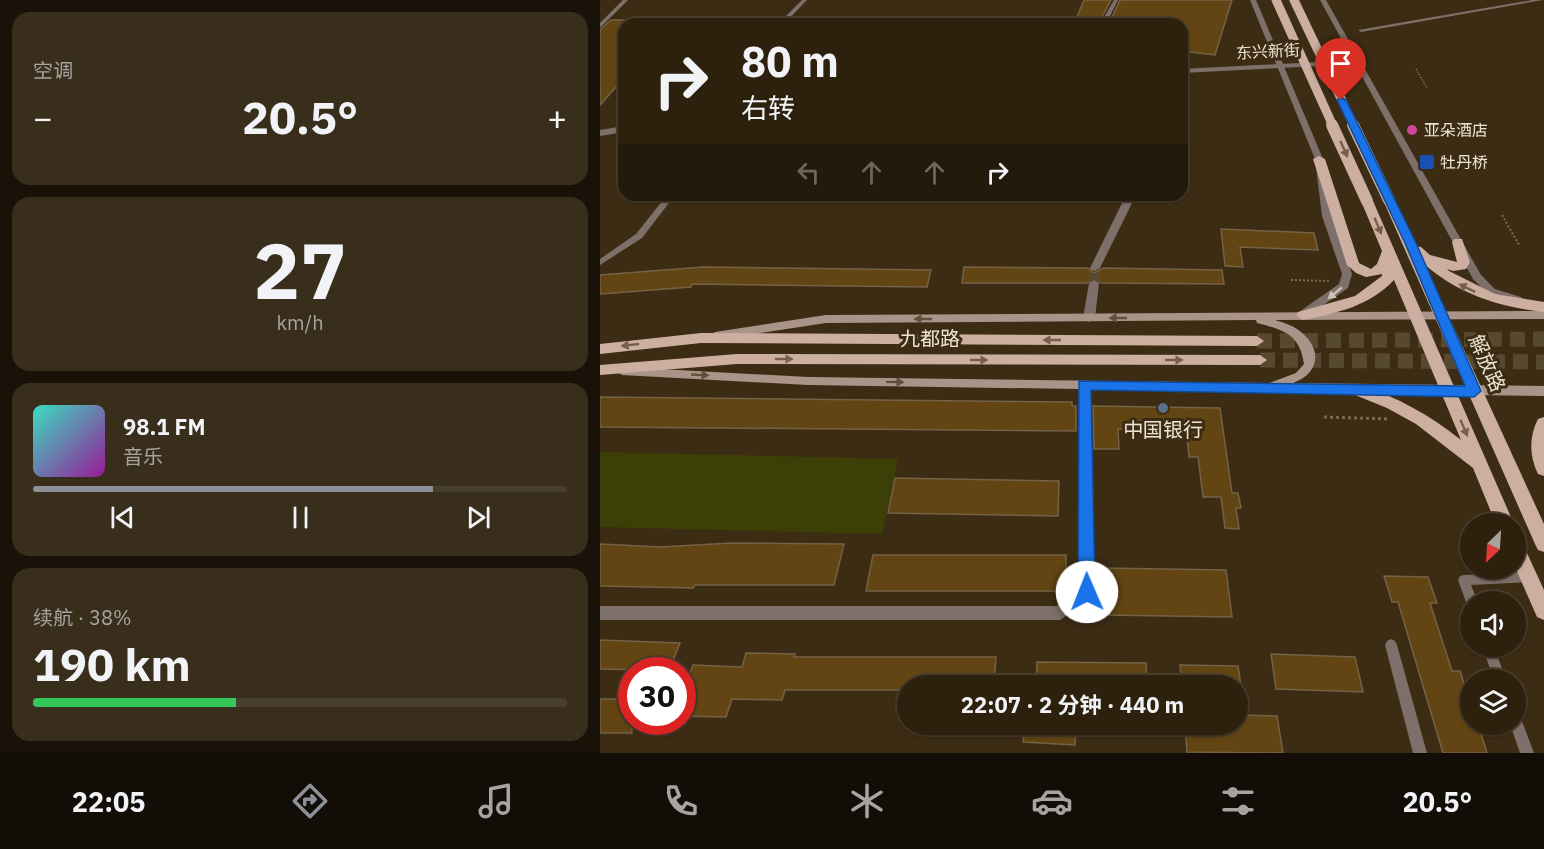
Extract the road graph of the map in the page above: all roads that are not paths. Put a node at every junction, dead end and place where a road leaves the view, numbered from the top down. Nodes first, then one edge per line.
1 (626, 0) edge
2 (805, 0) edge
3 (1116, 0) edge
4 (1253, 0) edge
5 (1276, 0) edge
6 (1294, 0) edge
7 (1323, 0) edge
8 (1541, 0) edge
9 (788, 18) edge
10 (1106, 18) edge
11 (600, 26) edge
12 (1361, 30) dead end
13 (1357, 62) junction
14 (1280, 64) junction
15 (1188, 71) edge
16 (618, 130) edge
17 (600, 133) edge
18 (1319, 159) junction
19 (666, 201) edge
20 (1128, 201) edge
21 (1458, 242) junction
22 (1411, 243) junction
23 (1388, 250) junction
24 (600, 263) edge
25 (1095, 268) tunnel mouth
26 (1094, 283) tunnel mouth
27 (1542, 310) edge
28 (1303, 315) junction
29 (1416, 316) junction
30 (1441, 316) junction
31 (1251, 317) junction
32 (1089, 318) junction
33 (701, 338) junction
34 (1257, 341) tunnel mouth
35 (600, 349) edge
36 (1260, 360) tunnel mouth
37 (600, 370) edge
38 (1084, 384) junction
39 (1264, 388) junction
40 (1360, 391) junction
41 (1448, 391) junction
42 (1474, 391) junction
43 (1544, 391) edge
44 (1544, 423) edge
45 (1479, 465) junction
46 (1544, 469) edge
47 (1500, 513) edge
48 (1544, 544) edge
49 (1526, 572) edge
50 (1528, 577) junction
51 (1468, 591) edge
52 (1544, 611) edge
53 (600, 613) edge
54 (1390, 645) dead end
55 (1520, 735) edge
56 (1420, 753) edge
57 (1527, 753) edge

1 - 11 lane
2 - 9 lane
3 - 10 lane
4 - 14 street
5 -> 23 main road, bridge
6 - 22 main road, 解放路, bridge
7 - 13 street
8 - 12 lane
13 - 14 street, 东兴新街
13 - 21 street
14 - 15 street, 东兴新街
14 - 18 street
16 - 17 street
18 - 23 main road
18 -> 28 street
19 - 24 lane
20 - 25 street
21 - 22 main road
21 - 27 street
27 -> 22 main road
22 - 30 main road, 解放路
23 - 28 main road
23 - 29 main road
26 - 32 street
27 - 30 main road
28 - 29 main road
28 - 31 main road
29 - 30 main road
29 - 41 main road
30 - 42 main road, 解放路
31 -> 32 main road
31 - 39 main road
32 -> 33 main road
34 -> 33 main road, 九都路
33 -> 35 main road, 九都路
37 -> 36 main road, 九都路
37 -> 38 main road
38 - 39 main road
38 - 53 street
39 - 40 main road
40 - 41 main road
40 - 45 main road
41 - 42 main road
41 -> 45 main road
42 - 43 main road
42 - 48 main road, 解放路
44 - 46 main road
45 - 47 main road
49 - 50 main road
50 - 51 lane
50 - 52 main road
54 - 56 lane
55 - 57 lane

